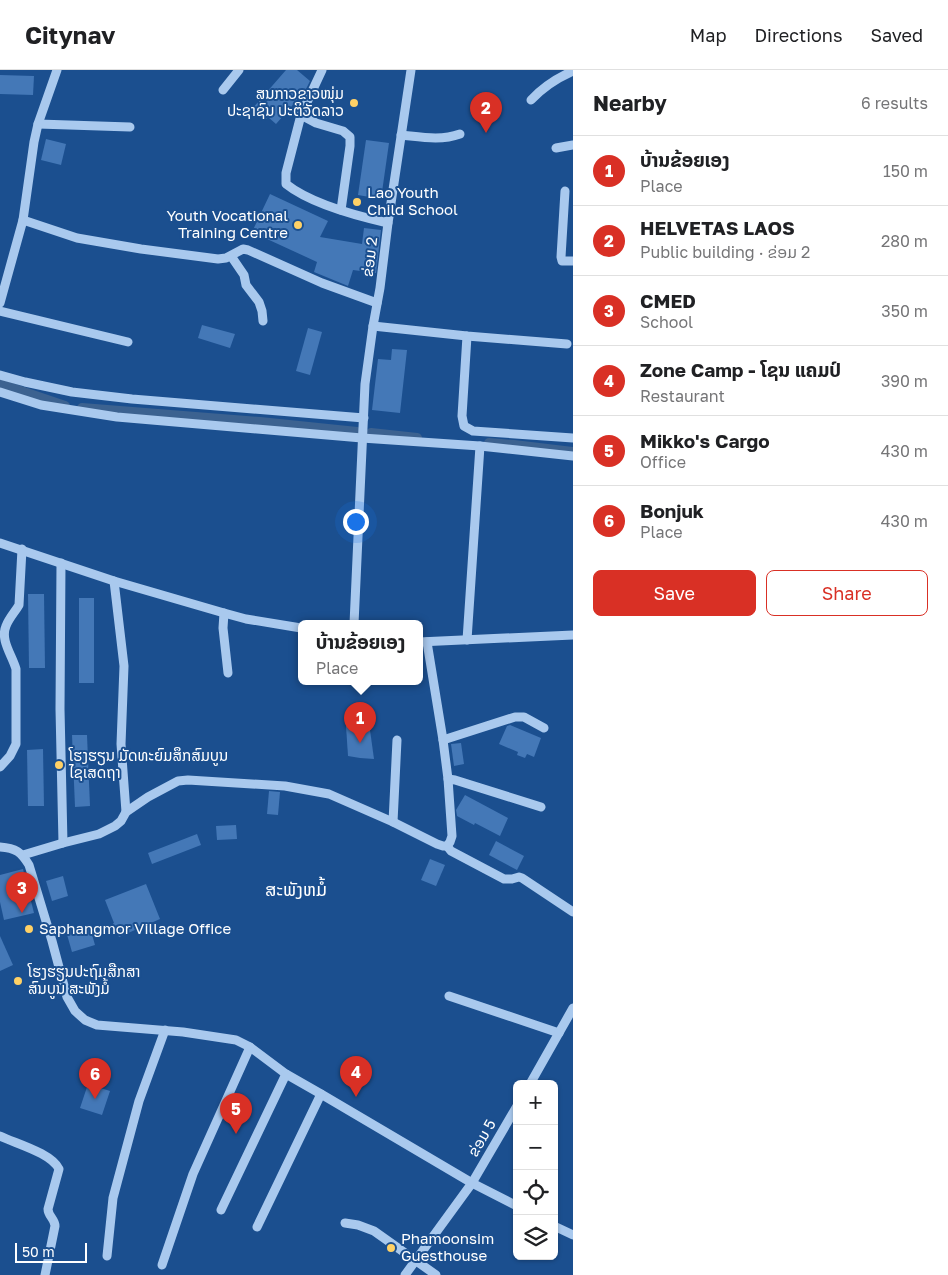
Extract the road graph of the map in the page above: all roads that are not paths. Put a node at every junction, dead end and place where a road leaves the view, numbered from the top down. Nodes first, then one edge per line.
1 (56, 70) edge
2 (239, 70) edge
3 (322, 70) edge
4 (411, 70) edge
5 (573, 72) edge
6 (223, 90) dead end
7 (531, 100) dead end
8 (301, 115) junction
9 (38, 124) junction
10 (130, 127) dead end
11 (460, 134) dead end
12 (401, 135) junction
13 (573, 145) edge
14 (556, 148) dead end
15 (565, 191) dead end
16 (341, 210) junction
17 (23, 220) junction
18 (388, 224) junction
19 (231, 256) junction
20 (573, 261) edge
21 (4, 272) edge
22 (0, 303) edge
23 (377, 303) junction
24 (0, 311) edge
25 (263, 321) dead end
26 (373, 326) junction
27 (467, 336) junction
28 (128, 342) dead end
29 (567, 344) dead end
30 (0, 375) edge
31 (0, 392) edge
32 (364, 418) junction
33 (362, 438) junction
34 (573, 438) edge
35 (480, 446) junction
36 (573, 456) edge
37 (0, 543) edge
38 (22, 549) junction
39 (61, 563) junction
40 (114, 581) junction
41 (224, 613) junction
42 (354, 620) edge
43 (298, 628) edge
44 (573, 635) edge
45 (467, 640) junction
46 (423, 642) edge
47 (228, 673) dead end
48 (544, 728) dead end
49 (397, 740) dead end
50 (443, 740) junction
51 (0, 767) edge
52 (448, 779) junction
53 (541, 807) dead end
54 (126, 812) junction
55 (393, 822) junction
56 (62, 843) junction
57 (447, 846) junction
58 (0, 848) edge
59 (23, 855) junction
60 (573, 912) edge
61 (449, 996) dead end
62 (573, 1008) edge
63 (166, 1030) junction
64 (560, 1033) junction
65 (250, 1047) junction
66 (286, 1074) junction
67 (532, 1080) edge
68 (321, 1094) junction
69 (513, 1113) edge
70 (0, 1136) edge
71 (472, 1183) junction
72 (513, 1204) edge
73 (221, 1210) dead end
74 (345, 1223) dead end
75 (257, 1227) dead end
76 (558, 1228) edge
77 (573, 1235) edge
78 (107, 1256) dead end
79 (416, 1260) junction
80 (162, 1265) dead end
81 (45, 1275) edge
82 (405, 1275) edge
83 (436, 1275) edge

1 - 9 street
2 - 6 street
3 - 8 street
4 - 12 street, ຂ່ອມ 2
5 - 7 street
8 - 16 street
8 - 16 street
9 - 10 street
9 - 17 street
11 - 12 street
12 - 18 street, ຂ່ອມ 2
13 - 14 street
15 - 20 street
16 - 18 street
17 - 19 street
17 - 21 street
18 - 23 street, ຂ່ອມ 2
19 - 23 street
19 - 25 street
21 - 22 street
23 - 26 street, ຂ່ອມ 2
24 - 28 street
26 - 27 street
26 - 32 street, ຂ່ອມ 2
27 - 29 street
27 - 34 street
30 - 32 street
31 - 33 street
32 - 33 street, ຂ່ອມ 2
33 - 35 street
33 - 42 street, ຂ່ອມ 2
35 - 36 street
35 - 45 street
37 - 38 street
38 - 39 street
38 - 51 street
39 - 40 street
39 - 56 street
40 - 41 street
40 - 54 street
41 - 43 street
41 - 47 street
44 - 45 street
45 - 46 street
46 - 50 street
48 - 50 street
49 - 55 street
50 - 52 street
52 - 53 street
52 - 57 street
54 - 55 street
54 - 56 street
55 - 57 street
56 - 59 street
57 - 60 street
58 - 59 street
59 - 63 street
61 - 64 street
62 - 64 street
63 - 65 street
63 - 78 street
64 - 67 street
65 - 66 street
65 - 80 street
66 - 68 street
66 - 73 street
68 - 71 street
68 - 75 street
69 - 71 street, ຂ່ອມ 5
70 - 81 street
71 - 72 street
71 - 79 street, ຂ່ອມ 5
74 - 79 street
76 - 77 street
79 - 82 street, ຂ່ອມ 5
79 - 83 street

